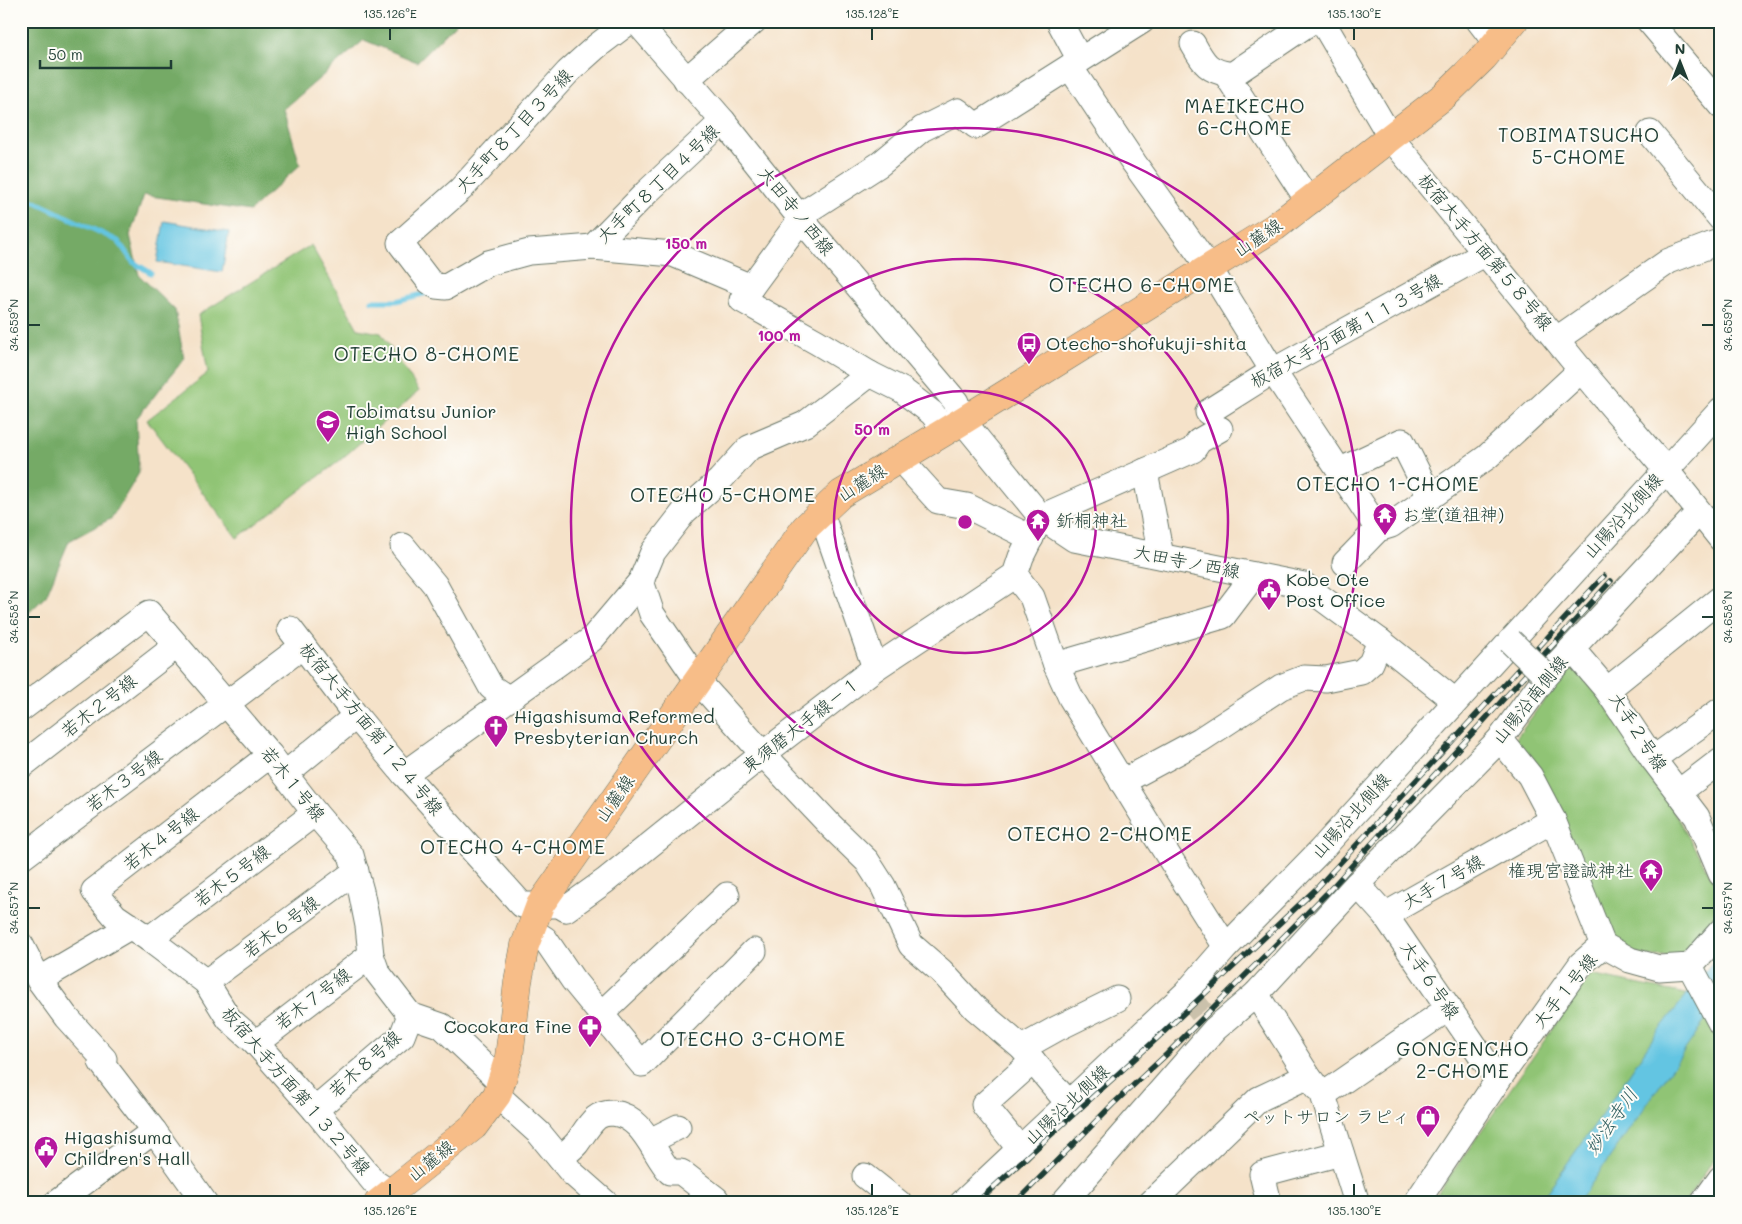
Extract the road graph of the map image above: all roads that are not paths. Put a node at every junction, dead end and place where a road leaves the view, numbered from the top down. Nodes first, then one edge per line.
1 (630, 21) edge
2 (636, 21) edge
3 (754, 21) edge
4 (1059, 21) edge
5 (1142, 21) edge
6 (1312, 21) edge
7 (1322, 21) edge
8 (1478, 21) edge
9 (1514, 21) edge
10 (1650, 21) edge
11 (1496, 43) junction
12 (1193, 44) dead end
13 (1075, 64) junction
14 (1226, 74) junction
15 (686, 80) junction
16 (1721, 106) edge
17 (723, 121) junction
18 (1650, 133) dead end
19 (1391, 138) junction
20 (1309, 202) junction
21 (800, 218) junction
22 (1721, 219) edge
23 (1721, 242) edge
24 (593, 247) junction
25 (1486, 253) junction
26 (1210, 269) junction
27 (748, 292) junction
28 (1557, 339) junction
29 (1273, 370) junction
30 (1581, 370) junction
31 (870, 374) junction
32 (1721, 410) edge
33 (955, 418) junction
34 (900, 459) junction
35 (1666, 470) junction
36 (1339, 471) junction
37 (1145, 472) junction
38 (1430, 497) junction
39 (1700, 512) junction
40 (820, 514) junction
41 (1036, 528) junction
42 (1378, 529) junction
43 (1721, 539) edge
44 (403, 546) dead end
45 (1161, 556) junction
46 (1346, 563) dead end
47 (1015, 575) junction
48 (1254, 575) junction
49 (641, 581) junction
50 (1721, 598) edge
51 (296, 637) joint
52 (1380, 641) junction
53 (1510, 641) junction
54 (176, 646) junction
55 (1572, 649) junction
56 (1056, 664) junction
57 (874, 668) junction
58 (1546, 676) junction
59 (698, 682) junction
60 (1607, 690) junction
61 (509, 699) junction
62 (1455, 701) junction
63 (226, 704) junction
64 (21, 709) edge
65 (1721, 710) edge
66 (356, 716) junction
67 (1500, 739) junction
68 (763, 754) junction
69 (1653, 759) junction
70 (1721, 760) edge
71 (277, 764) junction
72 (21, 766) edge
73 (404, 774) junction
74 (1122, 782) junction
75 (1679, 792) junction
76 (315, 813) junction
77 (1553, 820) junction
78 (21, 858) edge
79 (356, 871) junction
80 (1721, 874) edge
81 (1357, 884) junction
82 (727, 895) dead end
83 (1386, 915) junction
84 (535, 917) junction
85 (1721, 931) edge
86 (140, 933) junction
87 (1603, 944) junction
88 (21, 945) edge
89 (1226, 947) junction
90 (754, 951) dead end
91 (371, 955) junction
92 (1690, 966) junction
93 (39, 980) junction
94 (206, 982) junction
95 (1256, 994) junction
96 (1117, 999) dead end
97 (1449, 1008) junction
98 (601, 1014) junction
99 (410, 1015) junction
100 (1720, 1022) edge
101 (256, 1043) junction
102 (1027, 1055) junction
103 (1308, 1076) junction
104 (1498, 1080) junction
105 (500, 1089) junction
106 (1323, 1095) junction
107 (1068, 1104) junction
108 (315, 1110) junction
109 (678, 1126) dead end
110 (154, 1131) junction
111 (650, 1141) junction
112 (1020, 1149) junction
113 (1341, 1152) junction
114 (560, 1158) junction
115 (865, 1176) dead end
116 (1721, 1178) edge
117 (389, 1200) edge
118 (716, 1200) dead end
119 (201, 1201) edge
120 (56, 1203) edge
121 (606, 1203) edge
122 (899, 1203) edge
123 (962, 1203) edge
124 (1063, 1203) edge
125 (1151, 1203) edge
126 (1269, 1203) edge
127 (1357, 1203) edge
128 (1416, 1203) edge
129 (1703, 1203) edge

1 - 24 street, 大手町８丁目３号線
2 - 15 street, 大田寺ノ西線
3 - 15 street
4 - 13 street
5 - 13 street
6 - 14 street
7 - 19 street, 板宿大手方面第５８号線
8 - 11 street
9 - 11 main road, 山麓線
10 - 16 street
11 - 19 main road, 山麓線
12 - 14 street
13 - 21 street
13 - 26 street
14 - 20 street
15 - 17 street, 大田寺ノ西線
17 - 21 street, 大田寺ノ西線
17 - 24 street, 大手町８丁目４号線
18 - 22 street
19 - 20 main road, 山麓線
19 - 25 street, 板宿大手方面第５８号線
20 - 26 main road, 山麓線
21 - 27 street
21 - 33 street, 大田寺ノ西線
23 - 28 street
24 - 27 street
25 - 28 street, 板宿大手方面第５８号線
25 - 29 street, 板宿大手方面第１１３号線
26 - 29 street
26 - 33 main road, 山麓線
27 - 31 street
28 - 30 street, 板宿大手方面第５８号線
29 - 36 street
29 - 37 street, 板宿大手方面第１１３号線
30 - 35 street, 板宿大手方面第５８号線
30 - 38 street
31 - 33 street
31 - 49 street
32 - 35 street, 山陽沿北側線
33 - 34 main road, 山麓線
33 - 41 street, 大田寺ノ西線
34 - 40 main road, 山麓線
34 - 41 street
35 - 39 street, 板宿大手方面第５８号線
35 - 53 street, 山陽沿北側線
36 - 38 street
36 - 42 street
37 - 41 street, 板宿大手方面第１１３号線
37 - 45 street
38 - 42 street
39 - 43 street, 板宿大手方面第５８号線
39 - 55 street, 山陽沿南側線
40 - 57 street
40 - 59 main road, 山麓線
41 - 45 street, 大田寺ノ西線
41 - 47 street
42 - 46 street
44 - 61 street
45 - 48 street, 大田寺ノ西線
47 - 56 street
47 - 57 street, 東須磨大手線－１
48 - 52 street, 大田寺ノ西線
48 - 56 street
49 - 59 street
49 - 61 street
50 - 60 street, 大手２号線
51 - 63 street, 若木３号線
51 - 66 street, 板宿大手方面第１２４号線
52 - 62 street, 大田寺ノ西線
52 - 74 street
53 - 58 street, bridge
53 - 62 street, 山陽沿北側線
54 - 63 street, 若木１号線
54 - 64 street, 若木１号線
54 - 72 street, 若木２号線
55 - 58 street, 山陽沿南側線
55 - 60 street
56 - 74 street
57 - 68 street, 東須磨大手線－１
58 - 67 street, 山陽沿南側線
59 - 68 street
59 - 84 main road, 山麓線
60 - 69 street, 大手２号線
61 - 73 street
62 - 89 street, 山陽沿北側線
63 - 71 street, 若木１号線
63 - 78 street, 若木３号線
65 - 69 street
66 - 71 street
66 - 73 street, 板宿大手方面第１２４号線
67 - 77 street
67 - 81 street, 山陽沿南側線
68 - 84 street, 東須磨大手線－１
68 - 102 street
69 - 75 street, 大手２号線
70 - 75 street
71 - 76 street, 若木１号線
71 - 86 street, 若木４号線
73 - 84 street, 板宿大手方面第１２４号線
74 - 89 street
75 - 80 street, 大手２号線
76 - 79 street, 若木１号線
76 - 86 street, 若木５号線
77 - 83 street, 大手７号線
77 - 87 street
79 - 91 street, 若木１号線
79 - 94 street, 若木６号線
81 - 83 street, 大手６号線
81 - 95 street, 山陽沿南側線
82 - 98 street
83 - 97 street, 大手６号線
84 - 98 street, 板宿大手方面第１２４号線
84 - 105 main road, 山麓線
85 - 92 street
86 - 93 street
86 - 94 street, 板宿大手方面第１３２号線
87 - 92 street, 大手１号線
87 - 104 street, 大手１号線
88 - 93 street
89 - 107 street, 山陽沿北側線
90 - 98 street, 板宿大手方面第１２４号線
91 - 99 street, 若木１号線
91 - 101 street, 若木７号線
92 - 100 street
93 - 110 street
94 - 101 street, 板宿大手方面第１３２号線
95 - 103 street
95 - 124 street, 山陽沿南側線
96 - 102 street
97 - 104 street, 大手６号線
97 - 106 street
99 - 105 street
99 - 108 street, 若木８号線
101 - 108 street, 板宿大手方面第１３２号線
102 - 107 street
102 - 112 street
103 - 106 street
103 - 125 street
104 - 128 street, 大手１号線
105 - 114 street
105 - 117 main road, 山麓線
106 - 113 street
107 - 112 street, 山陽沿北側線
108 - 117 street, 板宿大手方面第１３２号線
109 - 111 street
110 - 119 street
110 - 120 street
111 - 114 street
111 - 118 street
112 - 123 street, 山陽沿北側線
113 - 126 street
113 - 127 street
114 - 121 street
115 - 122 street
116 - 129 street

